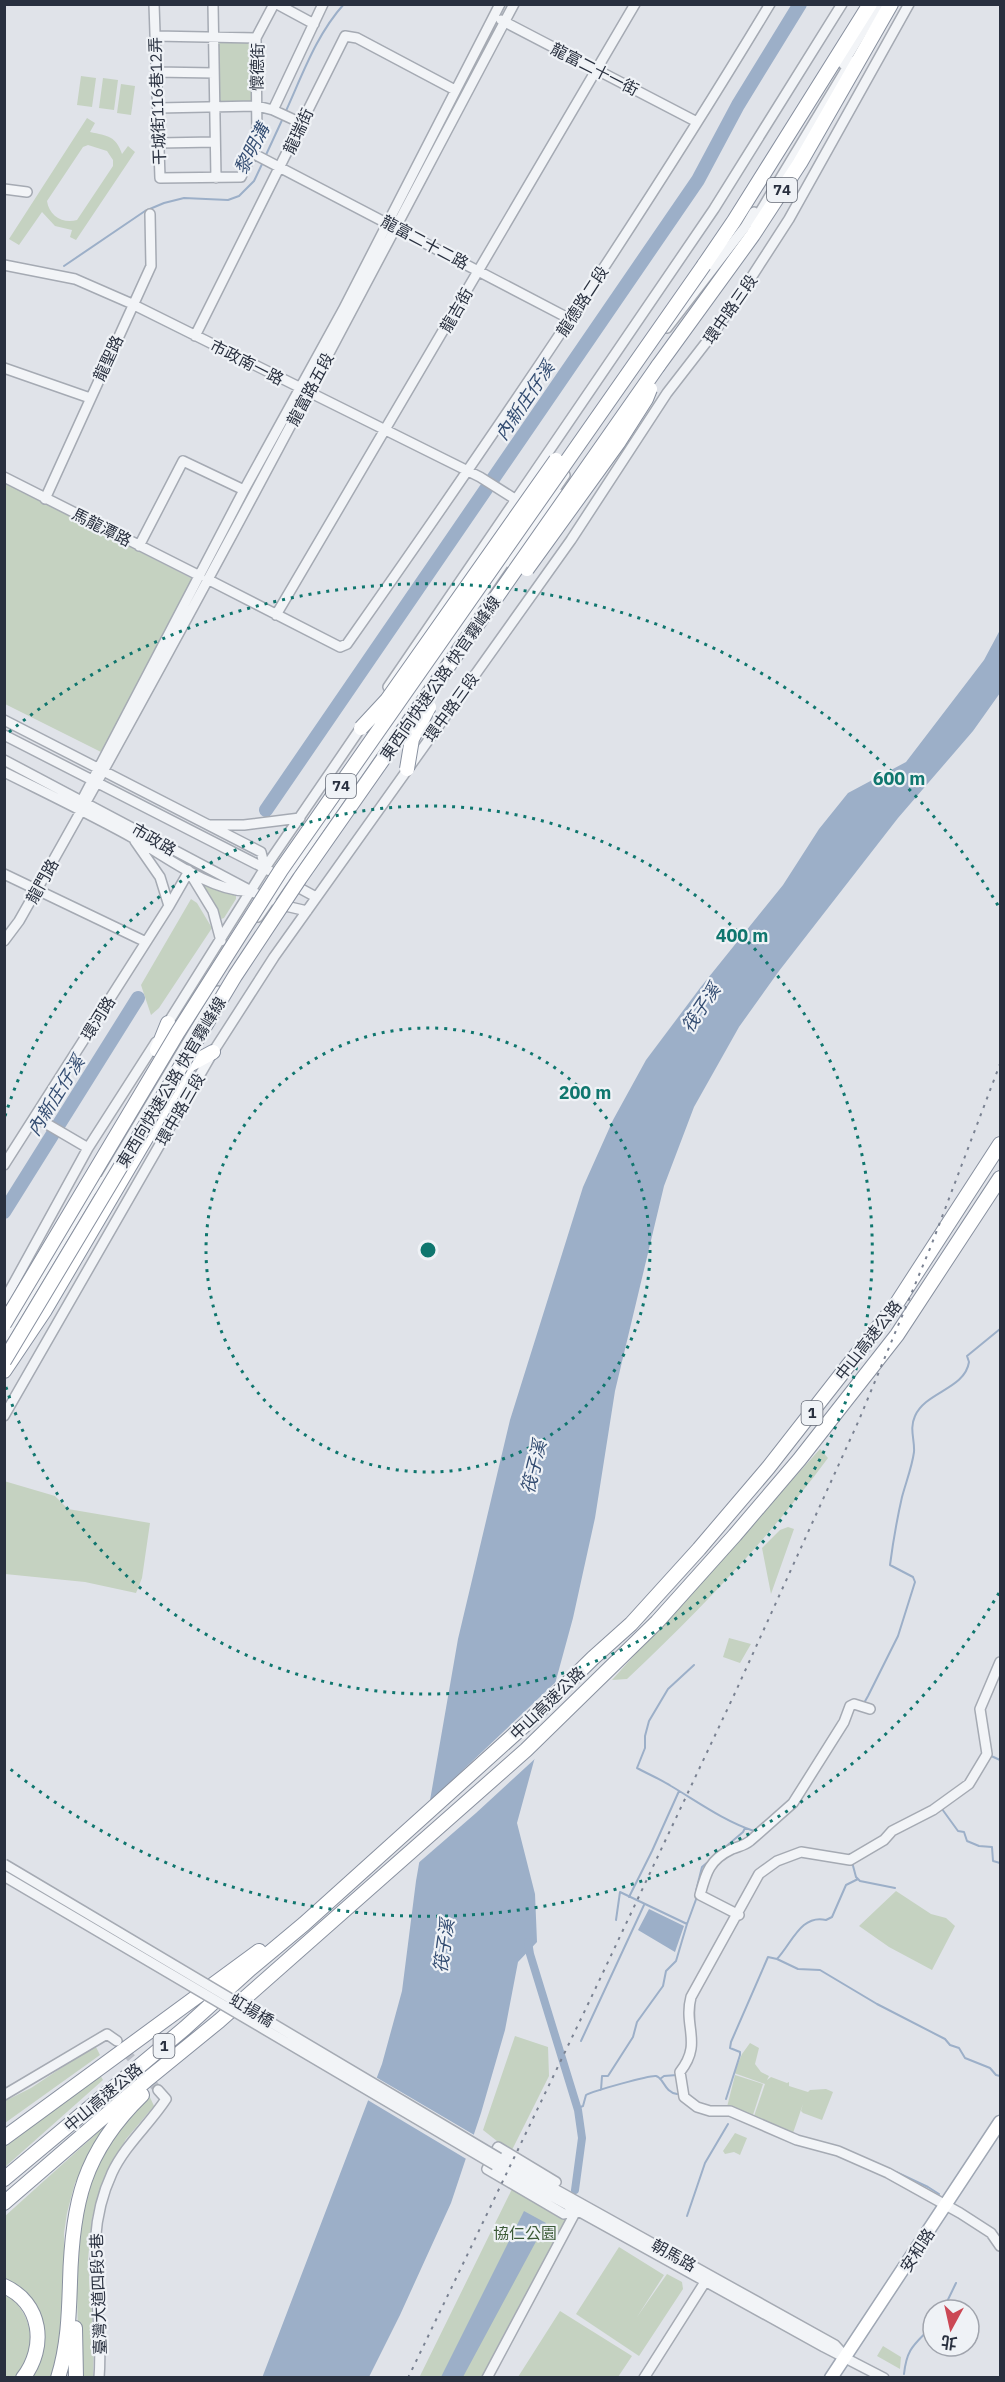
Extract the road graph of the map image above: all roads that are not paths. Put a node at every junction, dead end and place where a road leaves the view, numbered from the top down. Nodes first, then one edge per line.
1 (154, 4) edge
2 (213, 4) edge
3 (276, 4) edge
4 (322, 4) edge
5 (500, 4) edge
6 (514, 4) edge
7 (635, 4) edge
8 (770, 4) edge
9 (842, 4) edge
10 (870, 4) edge
11 (879, 4) edge
12 (885, 4) edge
13 (891, 4) edge
14 (909, 4) edge
15 (494, 16) junction
16 (505, 22) junction
17 (314, 24) junction
18 (155, 36) junction
19 (214, 37) junction
20 (256, 38) junction
21 (597, 70) junction
22 (156, 72) junction
23 (214, 73) junction
24 (455, 90) junction
25 (257, 106) junction
26 (215, 107) junction
27 (158, 108) junction
28 (275, 111) junction
29 (299, 122) junction
30 (697, 122) junction
31 (215, 142) junction
32 (159, 143) junction
33 (257, 156) dead end
34 (279, 166) junction
35 (216, 178) junction
36 (4, 189) edge
37 (27, 192) dead end
38 (150, 214) dead end
39 (393, 225) junction
40 (4, 265) edge
41 (704, 265) junction
42 (478, 271) junction
43 (133, 305) junction
44 (570, 319) junction
45 (195, 336) junction
46 (658, 366) junction
47 (4, 368) edge
48 (304, 390) junction
49 (90, 398) junction
50 (386, 430) junction
51 (469, 471) junction
52 (4, 477) edge
53 (244, 490) junction
54 (511, 496) junction
55 (45, 499) junction
56 (541, 516) junction
57 (571, 540) junction
58 (139, 546) junction
59 (204, 578) junction
60 (276, 615) junction
61 (340, 647) joint
62 (4, 720) edge
63 (361, 728) junction
64 (4, 735) edge
65 (4, 760) edge
66 (407, 769) junction
67 (101, 770) junction
68 (4, 772) edge
69 (95, 781) junction
70 (85, 801) junction
71 (79, 814) junction
72 (300, 818) junction
73 (209, 825) junction
74 (134, 839) junction
75 (174, 851) junction
76 (265, 868) junction
77 (189, 871) junction
78 (4, 874) edge
79 (287, 880) junction
80 (37, 890) junction
81 (251, 891) junction
82 (316, 897) junction
83 (273, 903) junction
84 (169, 906) junction
85 (307, 911) junction
86 (4, 941) edge
87 (221, 941) junction
88 (146, 942) junction
89 (168, 1023) junction
90 (213, 1052) junction
91 (39, 1119) junction
92 (1000, 1144) edge
93 (88, 1148) junction
94 (4, 1165) edge
95 (1000, 1178) edge
96 (29, 1256) junction
97 (46, 1267) junction
98 (4, 1301) edge
99 (4, 1308) edge
100 (4, 1324) edge
101 (4, 1337) edge
102 (4, 1350) edge
103 (4, 1361) edge
104 (4, 1371) edge
105 (4, 1416) edge
106 (1000, 1662) edge
107 (870, 1709) dead end
108 (4, 1864) edge
109 (4, 1876) edge
110 (321, 1909) junction
111 (738, 1915) junction
112 (219, 2021) junction
113 (117, 2041) dead end
114 (158, 2091) dead end
115 (4, 2095) edge
116 (48, 2106) junction
117 (1000, 2122) edge
118 (4, 2128) edge
119 (4, 2138) edge
120 (497, 2161) junction
121 (4, 2180) edge
122 (566, 2195) junction
123 (4, 2203) edge
124 (946, 2205) junction
125 (576, 2211) junction
126 (71, 2242) junction
127 (1000, 2246) edge
128 (705, 2282) junction
129 (4, 2286) edge
130 (845, 2356) junction
131 (649, 2376) edge
132 (23, 2378) edge
133 (58, 2378) edge
134 (76, 2378) edge
135 (99, 2378) edge
136 (487, 2378) edge
137 (831, 2378) edge
138 (884, 2378) edge

1 - 18 street, 干城街116巷12弄
2 - 19 street
3 - 17 street
3 - 20 street, 懷德街
4 - 17 street
5 - 15 street, 龍富路五段
6 - 16 street, 龍富路五段
7 - 21 street, 龍吉街
8 - 30 street, 龍德路二段
9 - 54 street
10 - 41 highway, 東西向快速公路 快官霧峰線 / 74
11 - 56 street, 環中路三段
12 - 56 street, 環中路三段
13 - 46 highway, 東西向快速公路 快官霧峰線 / 74
14 - 57 street, 環中路三段
15 - 16 street, 龍富二十一街
15 - 24 street, 龍富路五段
16 - 21 street, 龍富二十一街
16 - 39 street, 龍富路五段
17 - 28 street
18 - 19 street
18 - 22 street, 干城街116巷12弄
19 - 20 street
19 - 23 street
20 - 25 street, 懷德街
21 - 30 street, 龍富二十一街
21 - 42 street, 龍吉街
22 - 23 street
22 - 27 street, 干城街116巷12弄
23 - 26 street
24 - 29 street, 龍瑞街
24 - 39 street, 龍富路五段
25 - 26 street
25 - 28 street
25 - 35 street, 懷德街
26 - 27 street
26 - 31 street
27 - 32 street, 干城街116巷12弄
28 - 29 street
29 - 34 street, 龍瑞街
30 - 44 street, 龍德路二段
31 - 32 street
31 - 35 street
32 - 35 street, 干城街116巷12弄
33 - 34 street, 龍富二十二路
34 - 39 street, 龍富二十二路
34 - 45 street, 龍瑞街
36 - 37 street
38 - 43 street, 龍聖路
39 - 42 street, 龍富二十二路
39 - 48 street, 龍富路五段
40 - 43 street, 市政南一路
41 - 63 highway, bridge
41 - 100 highway, 東西向快速公路 快官霧峰線 / 74, bridge
42 - 44 street, 龍富二十二路
42 - 50 street, 龍吉街
43 - 45 street, 市政南一路
43 - 49 street, 龍聖路
44 - 51 street, 龍德路二段
45 - 48 street, 市政南一路
46 - 66 highway, bridge
46 - 103 highway, 東西向快速公路 快官霧峰線 / 74, bridge
47 - 49 street
48 - 50 street, 市政南一路
48 - 53 street, 龍富路五段
48 - 59 street, 龍富路五段
49 - 55 street, 龍聖路
50 - 51 street, 市政南一路
50 - 60 street, 龍吉街
51 - 54 street, 市政南一路
51 - 61 street, 龍德路二段
52 - 55 street, 馬龍潭路
53 - 58 street
53 - 59 street, 龍富路五段
54 - 56 street, 市政南一路
54 - 63 street
55 - 58 street, 馬龍潭路
56 - 57 street, 市政南一路
56 - 79 street, 環中路三段
57 - 66 street, 環中路三段
58 - 59 street, 馬龍潭路
59 - 60 street, 馬龍潭路
59 - 67 street, 龍富路五段
60 - 61 street, 馬龍潭路
62 - 67 street, 市政路
63 - 72 street
64 - 69 street, 市政路
65 - 70 street, 市政路
66 - 82 street, 環中路三段
67 - 69 street, 龍門路
67 - 73 street, 市政路
68 - 71 street, 市政路
69 - 70 street, 龍門路
69 - 76 street, 市政路
70 - 71 street, 龍門路
70 - 75 street, 市政路
71 - 74 street, 市政路
71 - 80 street, 龍門路
72 - 73 street
72 - 76 street
73 - 76 street, 市政路
74 - 77 street, 市政路
74 - 84 street
75 - 77 street
75 - 81 street, 市政路
76 - 79 street, 市政路
76 - 81 street
77 - 81 street, 市政路
77 - 84 street, 環河路
77 - 87 street
78 - 80 street
79 - 82 street, 市政路
79 - 83 street, 環中路三段
80 - 86 street, 龍門路
80 - 88 street
81 - 83 street, 市政路
81 - 87 street
82 - 85 street, 環中路三段
83 - 85 street, 市政路
83 - 97 street, 環中路三段
83 - 102 street, 環中路三段
84 - 88 street, 環河路
85 - 90 street, 環中路三段
87 - 89 street
88 - 91 street, 環河路
89 - 93 street
89 - 99 highway
90 - 104 highway
90 - 105 street, 環中路三段
91 - 93 street
91 - 94 street, 環河路
92 - 110 highway, 中山高速公路 / 1
93 - 96 street
95 - 112 highway, 中山高速公路 / 1
96 - 97 street
96 - 98 street
97 - 101 street, 環中路三段
106 - 111 street
107 - 111 street
108 - 120 street, 虹揚橋, bridge
109 - 120 street, 虹揚橋, bridge
110 - 116 highway
110 - 121 highway, 中山高速公路 / 1
111 - 124 street
112 - 123 highway, 中山高速公路 / 1
112 - 126 highway
113 - 115 street
114 - 135 street, 臺灣大道四段5巷
116 - 118 highway
116 - 119 highway
117 - 124 main road, 安和路
120 - 122 street, 朝馬路
120 - 125 street, 朝馬路
122 - 125 street
122 - 130 street, 朝馬路
124 - 127 street
124 - 130 main road, 安和路
125 - 128 street, 朝馬路
125 - 136 street
126 - 133 highway
126 - 134 highway
128 - 130 street, 朝馬路
128 - 131 street
129 - 132 highway
130 - 137 main road, 安和路
130 - 138 street, 朝馬路

